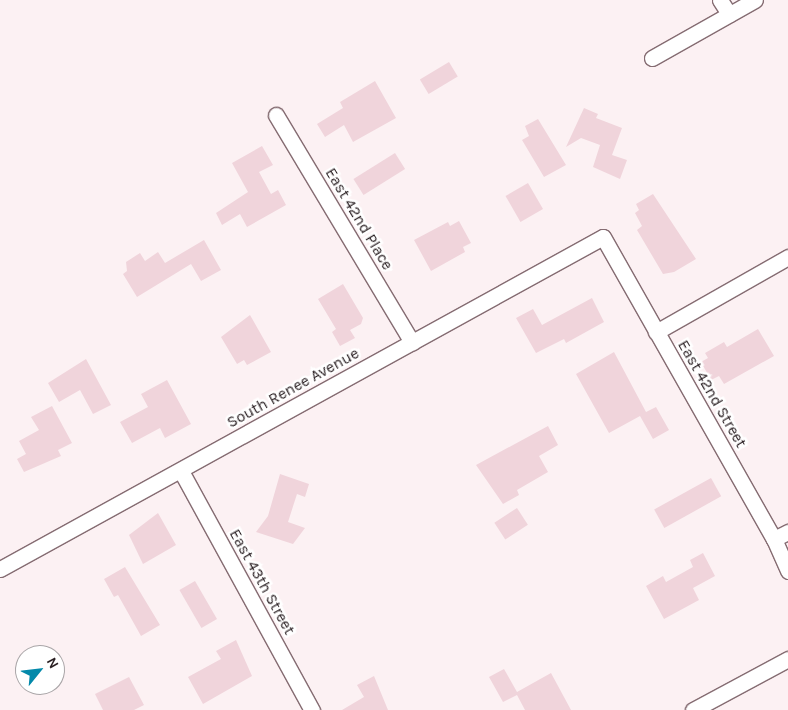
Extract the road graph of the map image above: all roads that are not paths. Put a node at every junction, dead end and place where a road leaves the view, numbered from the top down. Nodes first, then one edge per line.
1 (720, 0) edge
2 (755, 0) edge
3 (729, 14) junction
4 (652, 58) dead end
5 (276, 115) dead end
6 (603, 236) joint
7 (788, 258) edge
8 (656, 332) junction
9 (412, 342) junction
10 (181, 470) junction
11 (788, 532) edge
12 (774, 539) junction
13 (0, 569) edge
14 (788, 570) edge
15 (788, 659) edge
16 (312, 710) edge
17 (693, 710) edge

1 - 3 street
2 - 3 street
3 - 4 street
5 - 9 street, East 42nd Place
6 - 8 street, East 42nd Street
6 - 9 street, South Renee Avenue
7 - 8 street
8 - 12 street, East 42nd Street
9 - 10 street, South Renee Avenue
10 - 13 street, South Renee Avenue
10 - 16 street, East 43th Street
11 - 12 street
12 - 14 street, East 42nd Street
15 - 17 street

